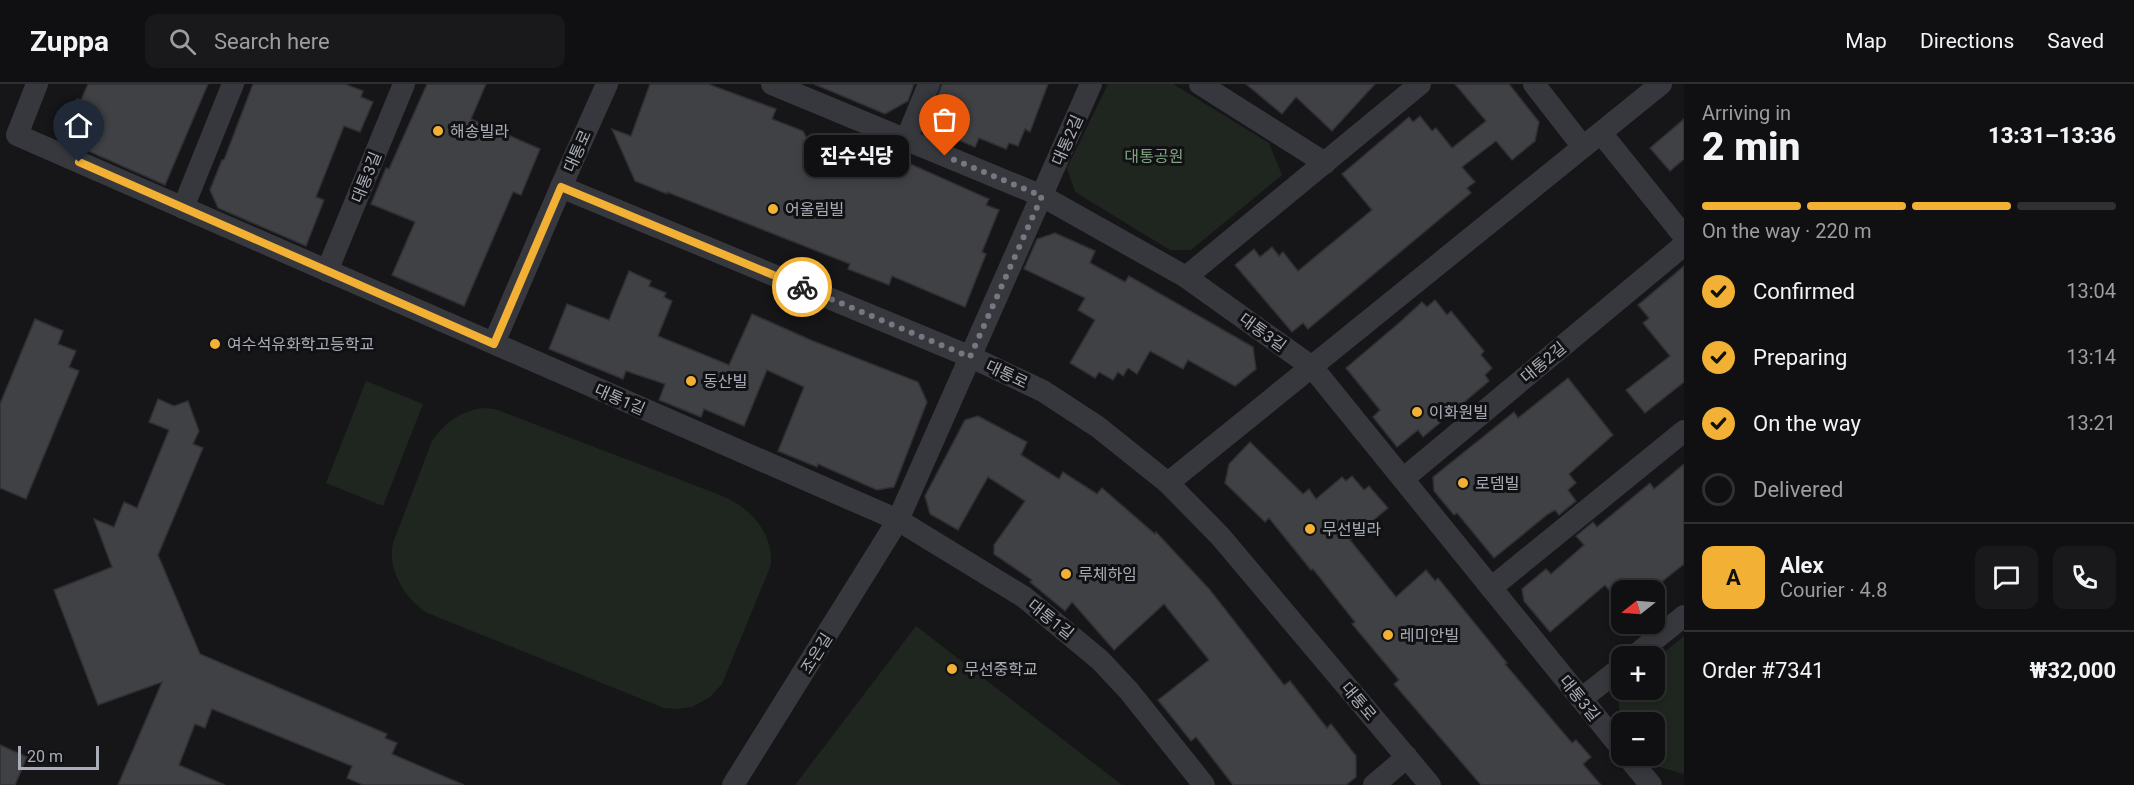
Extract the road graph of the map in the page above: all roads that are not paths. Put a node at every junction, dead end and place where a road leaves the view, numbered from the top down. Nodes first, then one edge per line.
1 (37, 84) edge
2 (233, 84) edge
3 (404, 84) edge
4 (607, 84) edge
5 (929, 84) edge
6 (1091, 84) edge
7 (1420, 84) edge
8 (1534, 84) edge
9 (1661, 84) edge
10 (775, 85) edge
11 (1213, 88) edge
12 (1601, 133) junction
13 (906, 140) junction
14 (1582, 147) junction
15 (1325, 163) junction
16 (561, 187) junction
17 (1042, 196) junction
18 (183, 208) junction
19 (1684, 236) edge
20 (1684, 244) edge
21 (327, 271) junction
22 (1186, 277) junction
23 (494, 344) junction
24 (970, 357) junction
25 (1312, 367) junction
26 (1684, 431) edge
27 (1403, 479) junction
28 (1168, 483) junction
29 (898, 520) junction
30 (1491, 588) junction
31 (1684, 616) edge
32 (1647, 646) edge
33 (1611, 676) edge
34 (1581, 699) junction
35 (1611, 736) edge
36 (1407, 757) junction
37 (1635, 766) edge
38 (733, 785) edge
39 (1204, 785) edge
40 (1374, 785) edge
41 (1430, 785) edge
42 (1651, 785) edge

1 - 18 street, 대통1길
2 - 18 street
3 - 21 street, 대통3길
4 - 16 street, 대통로
5 - 13 street
6 - 17 street, 대통2길
7 - 15 street
8 - 14 street
9 - 12 street
10 - 13 street, 대통3길
11 - 15 street
12 - 14 street
12 - 19 street
13 - 17 street, 대통3길
14 - 25 street
15 - 22 street
16 - 23 street
16 - 24 street, 대통로
17 - 22 street, 대통3길
17 - 24 street, 대통2길
18 - 21 street, 대통1길
20 - 27 street, 대통2길
21 - 23 street, 대통1길
22 - 25 street, 대통3길
23 - 29 street, 대통1길
24 - 28 street, 대통로
24 - 29 street, 조은길
25 - 27 street, 대통3길
25 - 28 street
26 - 30 street
27 - 30 street, 대통3길
28 - 36 street, 대통로
29 - 38 street, 조은길
29 - 39 street, 대통1길
30 - 34 street, 대통3길
31 - 32 street
33 - 34 street
34 - 35 street, 대통3길
36 - 40 street
36 - 41 street, 대통로
37 - 42 street

